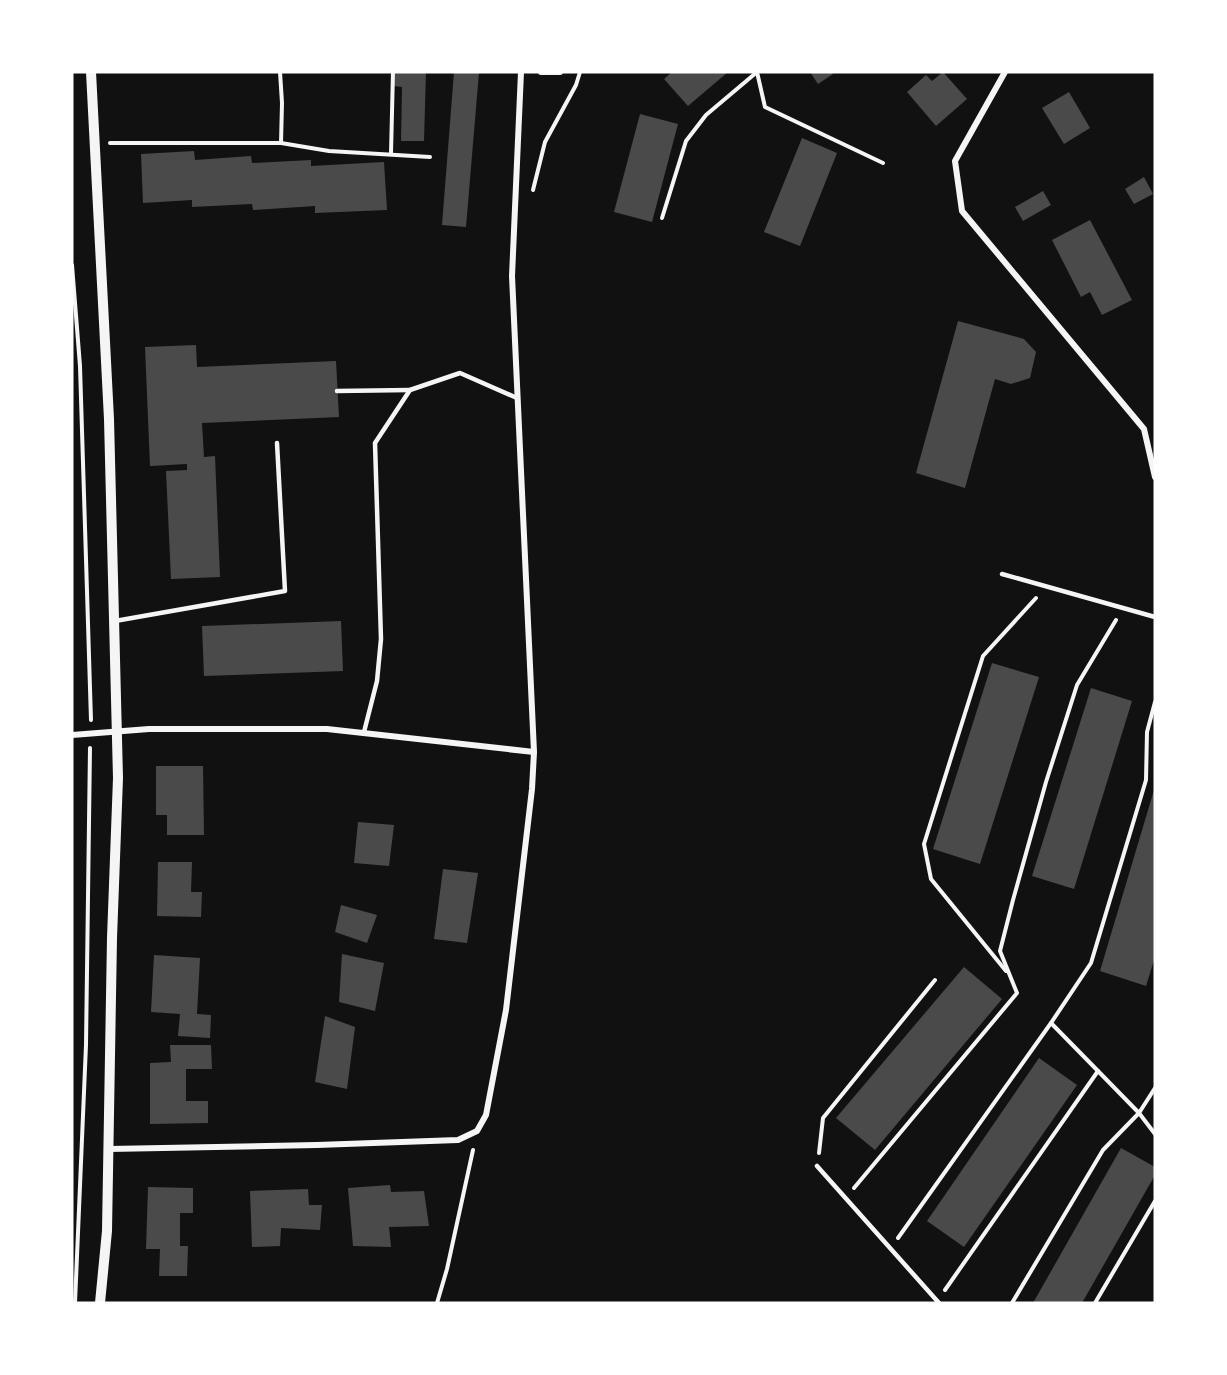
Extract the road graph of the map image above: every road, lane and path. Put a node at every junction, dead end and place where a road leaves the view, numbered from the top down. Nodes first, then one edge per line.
1 (91, 72) edge
2 (280, 72) edge
3 (393, 72) edge
4 (521, 72) edge
5 (541, 72) edge
6 (560, 72) edge
7 (580, 72) edge
8 (757, 72) edge
9 (1005, 72) edge
10 (94, 142) junction
11 (281, 143) junction
12 (391, 153) junction
13 (430, 157) dead end
14 (883, 163) dead end
15 (532, 197) dead end
16 (662, 218) dead end
17 (72, 265) edge
18 (410, 390) junction
19 (338, 391) dead end
20 (518, 398) junction
21 (276, 443) dead end
22 (1155, 477) edge
23 (1002, 574) dead end
24 (1046, 586) junction
25 (1124, 608) junction
26 (1155, 617) edge
27 (115, 621) junction
28 (1155, 702) edge
29 (116, 732) junction
30 (364, 732) junction
31 (91, 734) junction
32 (72, 735) edge
33 (534, 752) junction
34 (1009, 974) junction
35 (935, 980) dead end
36 (1051, 1023) junction
37 (1098, 1071) junction
38 (1155, 1088) edge
39 (1139, 1113) junction
40 (477, 1131) junction
41 (1155, 1134) edge
42 (109, 1149) junction
43 (818, 1166) joint
44 (846, 1198) junction
45 (1155, 1202) edge
46 (891, 1248) junction
47 (938, 1302) edge
48 (75, 1303) edge
49 (100, 1303) edge
50 (437, 1303) edge
51 (1012, 1303) edge
52 (1095, 1303) edge

1 - 10 street
2 - 11 path
3 - 12 path
4 - 20 street
5 - 6 street
7 - 15 path
8 - 14 path
8 - 16 path
9 - 22 street
10 - 11 path
10 - 27 street
11 - 12 path
12 - 13 path
17 - 31 path
18 - 19 lane
18 - 20 lane
18 - 30 lane
20 - 33 street
21 - 27 lane
23 - 24 lane
24 - 25 lane
24 - 34 path
25 - 26 lane
25 - 34 path
27 - 29 street
28 - 36 path
29 - 30 street
29 - 31 street
29 - 42 street
30 - 33 street
31 - 32 street
31 - 48 path
33 - 40 street
34 - 44 path
35 - 43 path
36 - 37 path
36 - 46 path
37 - 39 path
37 - 47 path
38 - 39 path
39 - 41 path
39 - 51 path
40 - 42 street
40 - 50 path
42 - 49 street
43 - 44 lane
44 - 46 lane
45 - 52 path
46 - 47 lane

